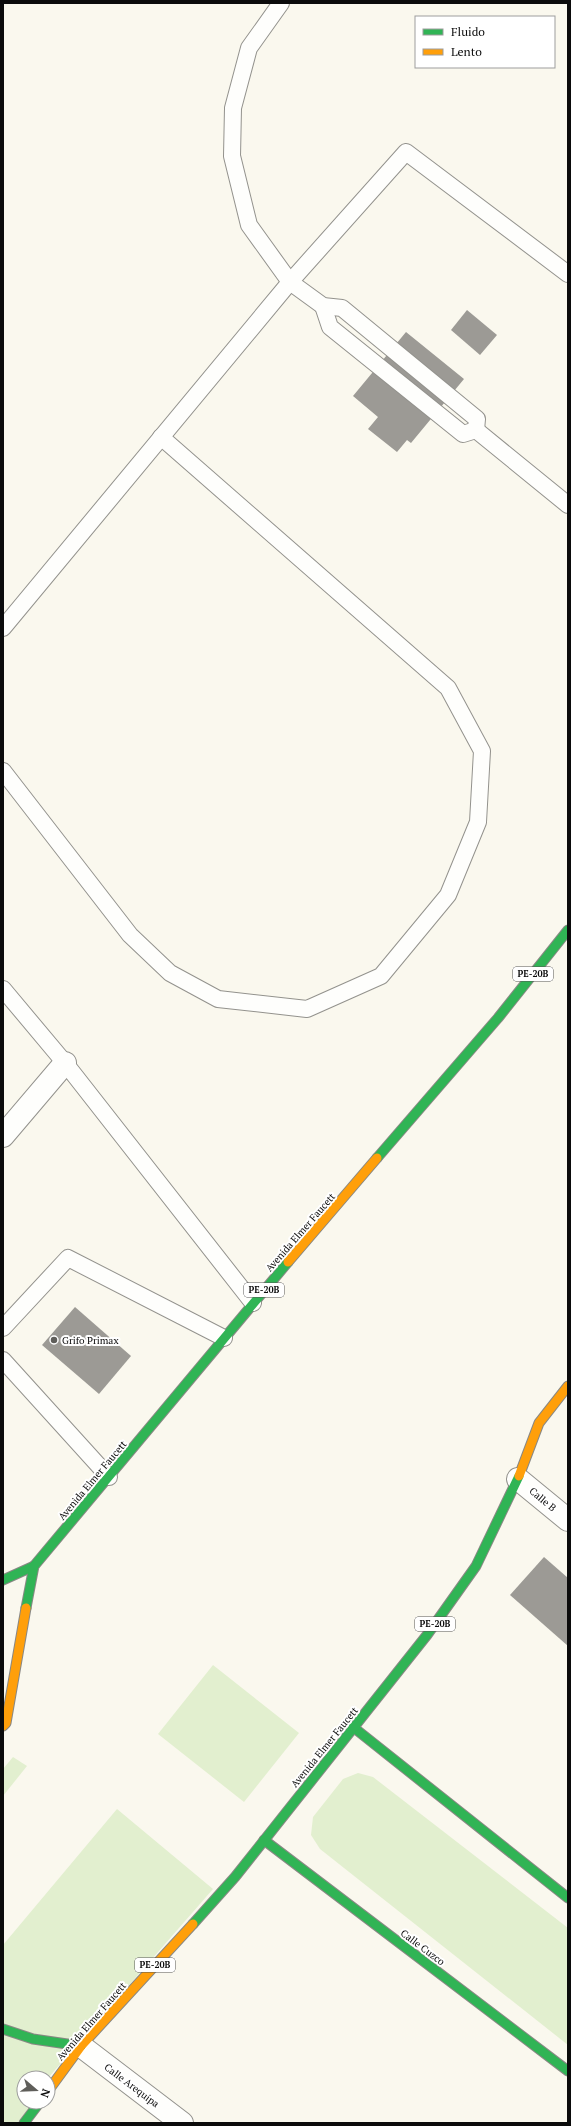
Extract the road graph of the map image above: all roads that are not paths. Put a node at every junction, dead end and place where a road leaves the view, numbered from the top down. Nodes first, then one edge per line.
1 (281, 3) edge
2 (568, 274) edge
3 (290, 282) junction
4 (322, 306) junction
5 (476, 430) junction
6 (161, 437) junction
7 (568, 505) edge
8 (3, 628) edge
9 (3, 771) edge
10 (568, 930) edge
11 (3, 989) edge
12 (65, 1063) junction
13 (3, 1136) edge
14 (253, 1303) junction
15 (3, 1328) edge
16 (224, 1338) junction
17 (3, 1360) edge
18 (568, 1386) edge
19 (109, 1477) junction
20 (518, 1479) junction
21 (568, 1520) edge
22 (34, 1566) junction
23 (3, 1580) edge
24 (3, 1726) edge
25 (354, 1727) junction
26 (264, 1840) junction
27 (568, 1898) edge
28 (3, 2029) edge
29 (81, 2046) junction
30 (568, 2071) edge
31 (56, 2080) edge
32 (34, 2110) edge
33 (24, 2123) edge
34 (182, 2123) edge

1 - 3 lane
2 - 3 lane
3 - 4 lane
3 - 6 lane
4 - 5 lane
4 - 5 lane
5 - 7 lane
6 - 8 lane
6 - 9 lane
10 - 14 main road, Avenida Elmer Faucett / PE-20B
11 - 12 lane
12 - 13 street
12 - 14 lane
14 - 16 main road, Avenida Elmer Faucett / PE-20B
15 - 16 lane
16 - 19 main road, Avenida Elmer Faucett / PE-20B
17 - 19 lane
18 - 20 main road, Avenida Elmer Faucett / PE-20B
19 - 22 main road, Avenida Elmer Faucett / PE-20B
20 - 21 street, Calle B
20 - 25 main road, Avenida Elmer Faucett / PE-20B
22 - 23 main road, Avenida Elmer Faucett
22 - 24 main road
25 - 26 main road, Avenida Elmer Faucett / PE-20B
25 - 27 main road
26 - 29 main road, Avenida Elmer Faucett / PE-20B
26 - 30 main road, Calle Cuzco
28 - 29 main road
29 - 31 main road, Avenida Elmer Faucett / PE-20B
29 - 34 street, Calle Arequipa
32 - 33 main road

